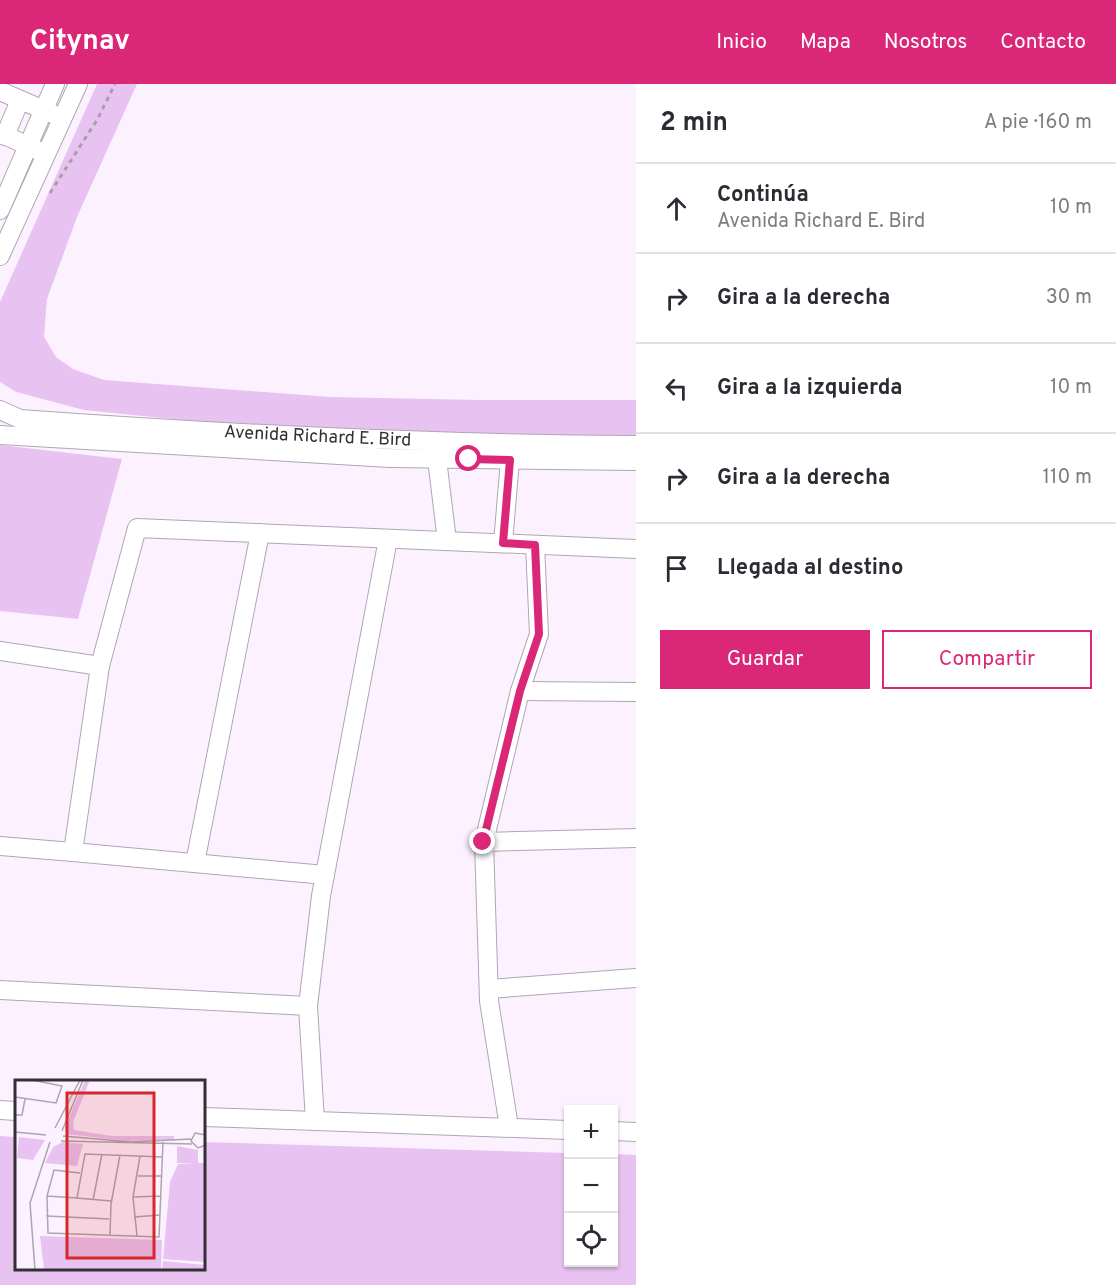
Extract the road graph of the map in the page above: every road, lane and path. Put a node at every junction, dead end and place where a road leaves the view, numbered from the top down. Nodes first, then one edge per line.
1 (55, 84) edge
2 (78, 84) edge
3 (115, 84) edge
4 (0, 91) edge
5 (20, 100) junction
6 (42, 109) junction
7 (63, 118) junction
8 (2, 134) edge
9 (27, 146) junction
10 (46, 154) junction
11 (45, 200) dead end
12 (0, 210) edge
13 (0, 256) edge
14 (0, 410) edge
15 (0, 435) edge
16 (636, 445) edge
17 (437, 459) junction
18 (510, 460) junction
19 (636, 461) edge
20 (260, 533) junction
21 (388, 539) junction
22 (447, 541) junction
23 (503, 543) junction
24 (535, 545) junction
25 (636, 549) edge
26 (0, 651) edge
27 (100, 666) junction
28 (520, 691) junction
29 (636, 692) edge
30 (636, 838) edge
31 (483, 842) junction
32 (0, 846) edge
33 (73, 852) junction
34 (195, 863) junction
35 (325, 874) junction
36 (636, 978) edge
37 (0, 990) edge
38 (489, 990) junction
39 (308, 1006) junction
40 (0, 1110) edge
41 (15, 1111) edge
42 (206, 1117) edge
43 (315, 1121) junction
44 (509, 1127) junction
45 (564, 1130) edge
46 (618, 1131) edge
47 (636, 1132) edge

1 - 6 street
2 - 7 street
3 - 11 path
4 - 5 street
5 - 6 street
5 - 8 street
6 - 7 street
6 - 9 street
7 - 10 street
8 - 9 street
9 - 10 street
9 - 12 street
10 - 13 street
14 - 16 street, Avenida Richard E. Bird
15 - 17 street, Avenida Richard E. Bird
17 - 18 street, Avenida Richard E. Bird
17 - 22 street
18 - 19 street, Avenida Richard E. Bird
18 - 23 street
20 - 21 street
20 - 27 street
20 - 34 street
21 - 22 street
21 - 35 street
22 - 23 street
23 - 24 street
24 - 25 street
24 - 28 street
26 - 27 street
27 - 33 street
28 - 29 street
28 - 31 street
30 - 31 street
31 - 38 street
32 - 33 street
33 - 34 street
34 - 35 street
35 - 39 street
36 - 38 street
37 - 39 street
38 - 44 street
39 - 43 street
40 - 41 street
42 - 43 street
43 - 44 street
44 - 45 street
46 - 47 street

